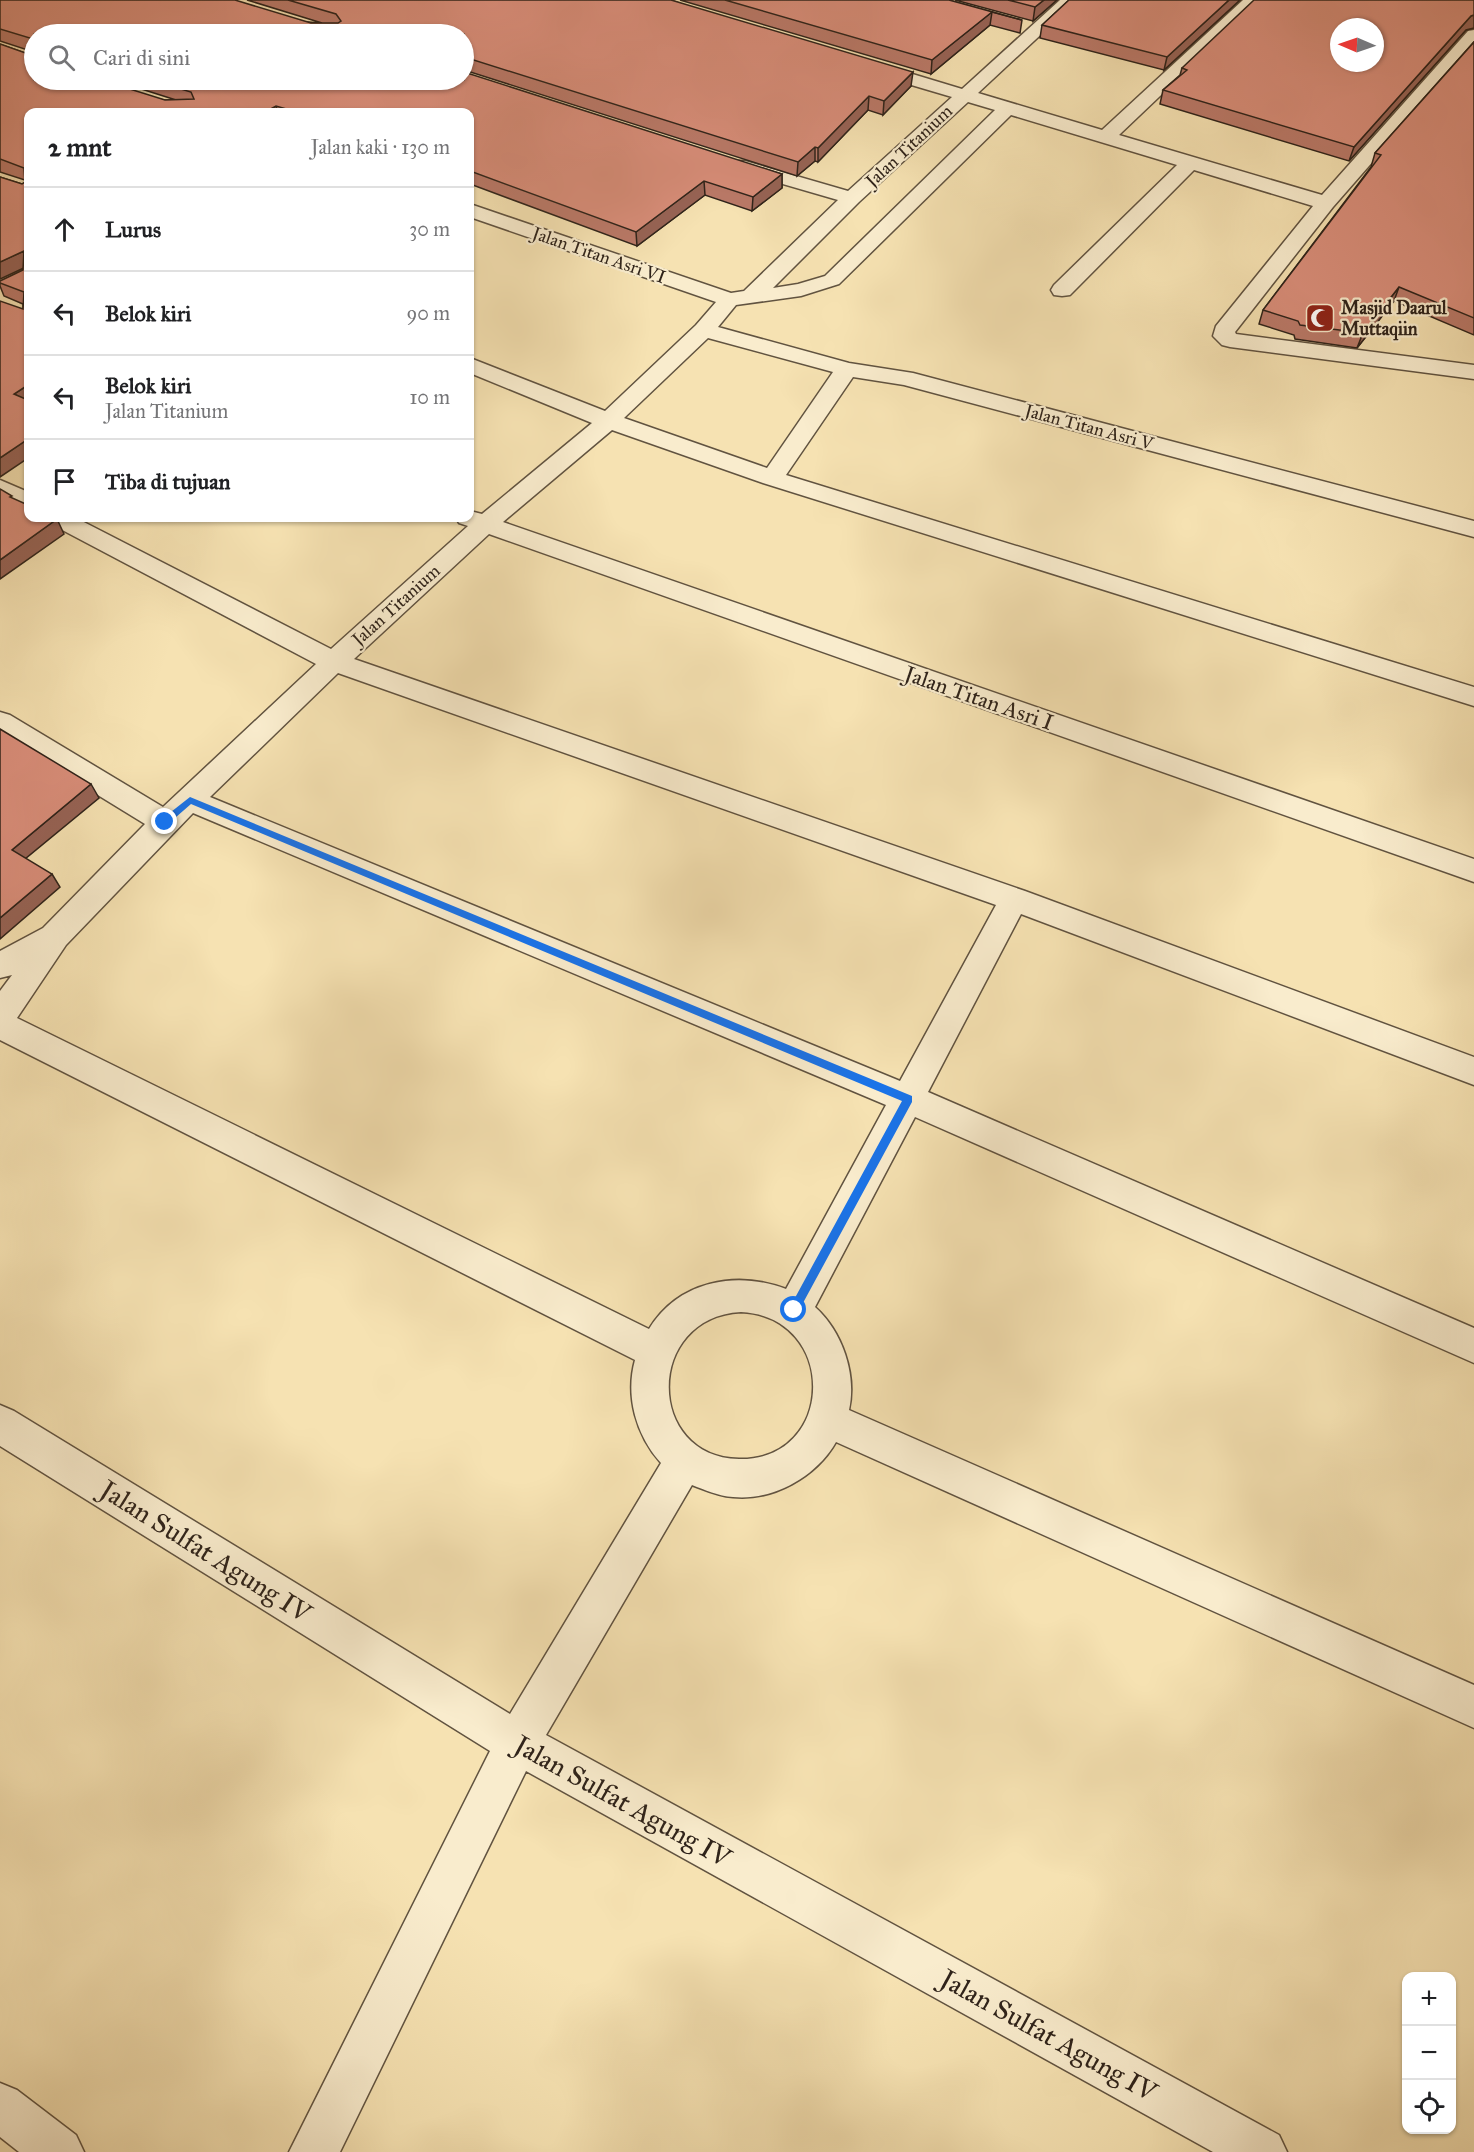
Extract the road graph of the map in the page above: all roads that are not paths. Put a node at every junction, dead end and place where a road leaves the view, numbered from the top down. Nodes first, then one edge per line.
1 (1070, 0) edge
2 (1253, 0) edge
3 (1013, 23) edge
4 (1035, 29) junction
5 (1474, 36) edge
6 (858, 63) edge
7 (964, 95) junction
8 (1008, 108) junction
9 (1107, 136) junction
10 (718, 158) edge
11 (1191, 162) junction
12 (852, 198) junction
13 (1326, 203) junction
14 (474, 211) edge
15 (1062, 290) dead end
16 (740, 298) junction
17 (704, 330) junction
18 (474, 367) edge
19 (847, 369) junction
20 (1474, 372) edge
21 (608, 421) junction
22 (772, 478) junction
23 (0, 487) edge
24 (24, 500) edge
25 (476, 521) edge
26 (66, 522) edge
27 (1474, 529) edge
28 (334, 662) junction
29 (1474, 697) edge
30 (0, 722) edge
31 (190, 800) junction
32 (165, 822) junction
33 (1474, 871) edge
34 (1014, 899) junction
35 (55, 936) junction
36 (0, 966) edge
37 (0, 1017) edge
38 (0, 1025) edge
39 (1474, 1071) edge
40 (908, 1099) junction
41 (794, 1310) junction
42 (1474, 1346) edge
43 (656, 1351) junction
44 (829, 1420) junction
45 (0, 1424) edge
46 (685, 1460) junction
47 (1474, 1707) edge
48 (518, 1743) junction
49 (0, 2107) edge
50 (59, 2152) edge
51 (314, 2152) edge
52 (1262, 2152) edge

1 - 4 street, Jalan Titanium
2 - 9 street
3 - 4 street
4 - 7 street, Jalan Titanium
5 - 13 street
6 - 7 street
7 - 8 street
7 - 12 street, Jalan Titanium
8 - 9 street
8 - 16 street, Jalan Titanium
9 - 11 street
10 - 12 street
11 - 13 street
11 - 15 street
12 - 16 street, Jalan Titanium
13 - 20 street
14 - 16 street, Jalan Titan Asri VI
16 - 17 street, Jalan Titanium
17 - 19 street, Jalan Titan Asri V
17 - 21 street, Jalan Titanium
18 - 21 street
19 - 22 street
19 - 27 street, Jalan Titan Asri V
21 - 22 street
21 - 25 street, Jalan Titanium
22 - 29 street
23 - 24 street
25 - 28 street, Jalan Titanium
25 - 33 street, Jalan Titan Asri I
26 - 28 street
28 - 31 street, Jalan Titanium
28 - 34 street
30 - 32 street
31 - 32 street, Jalan Titanium
31 - 40 street
32 - 35 street, Jalan Titanium
34 - 39 street
34 - 40 street
35 - 36 street, Jalan Titanium
35 - 37 street, Jalan Titanium
38 - 43 street
40 - 41 street
40 - 42 street
41 - 43 street
41 - 44 street
43 - 46 street
44 - 46 street
44 - 47 street
45 - 48 street, Jalan Sulfat Agung IV
46 - 48 street
48 - 51 street
48 - 52 street, Jalan Sulfat Agung IV
49 - 50 street

